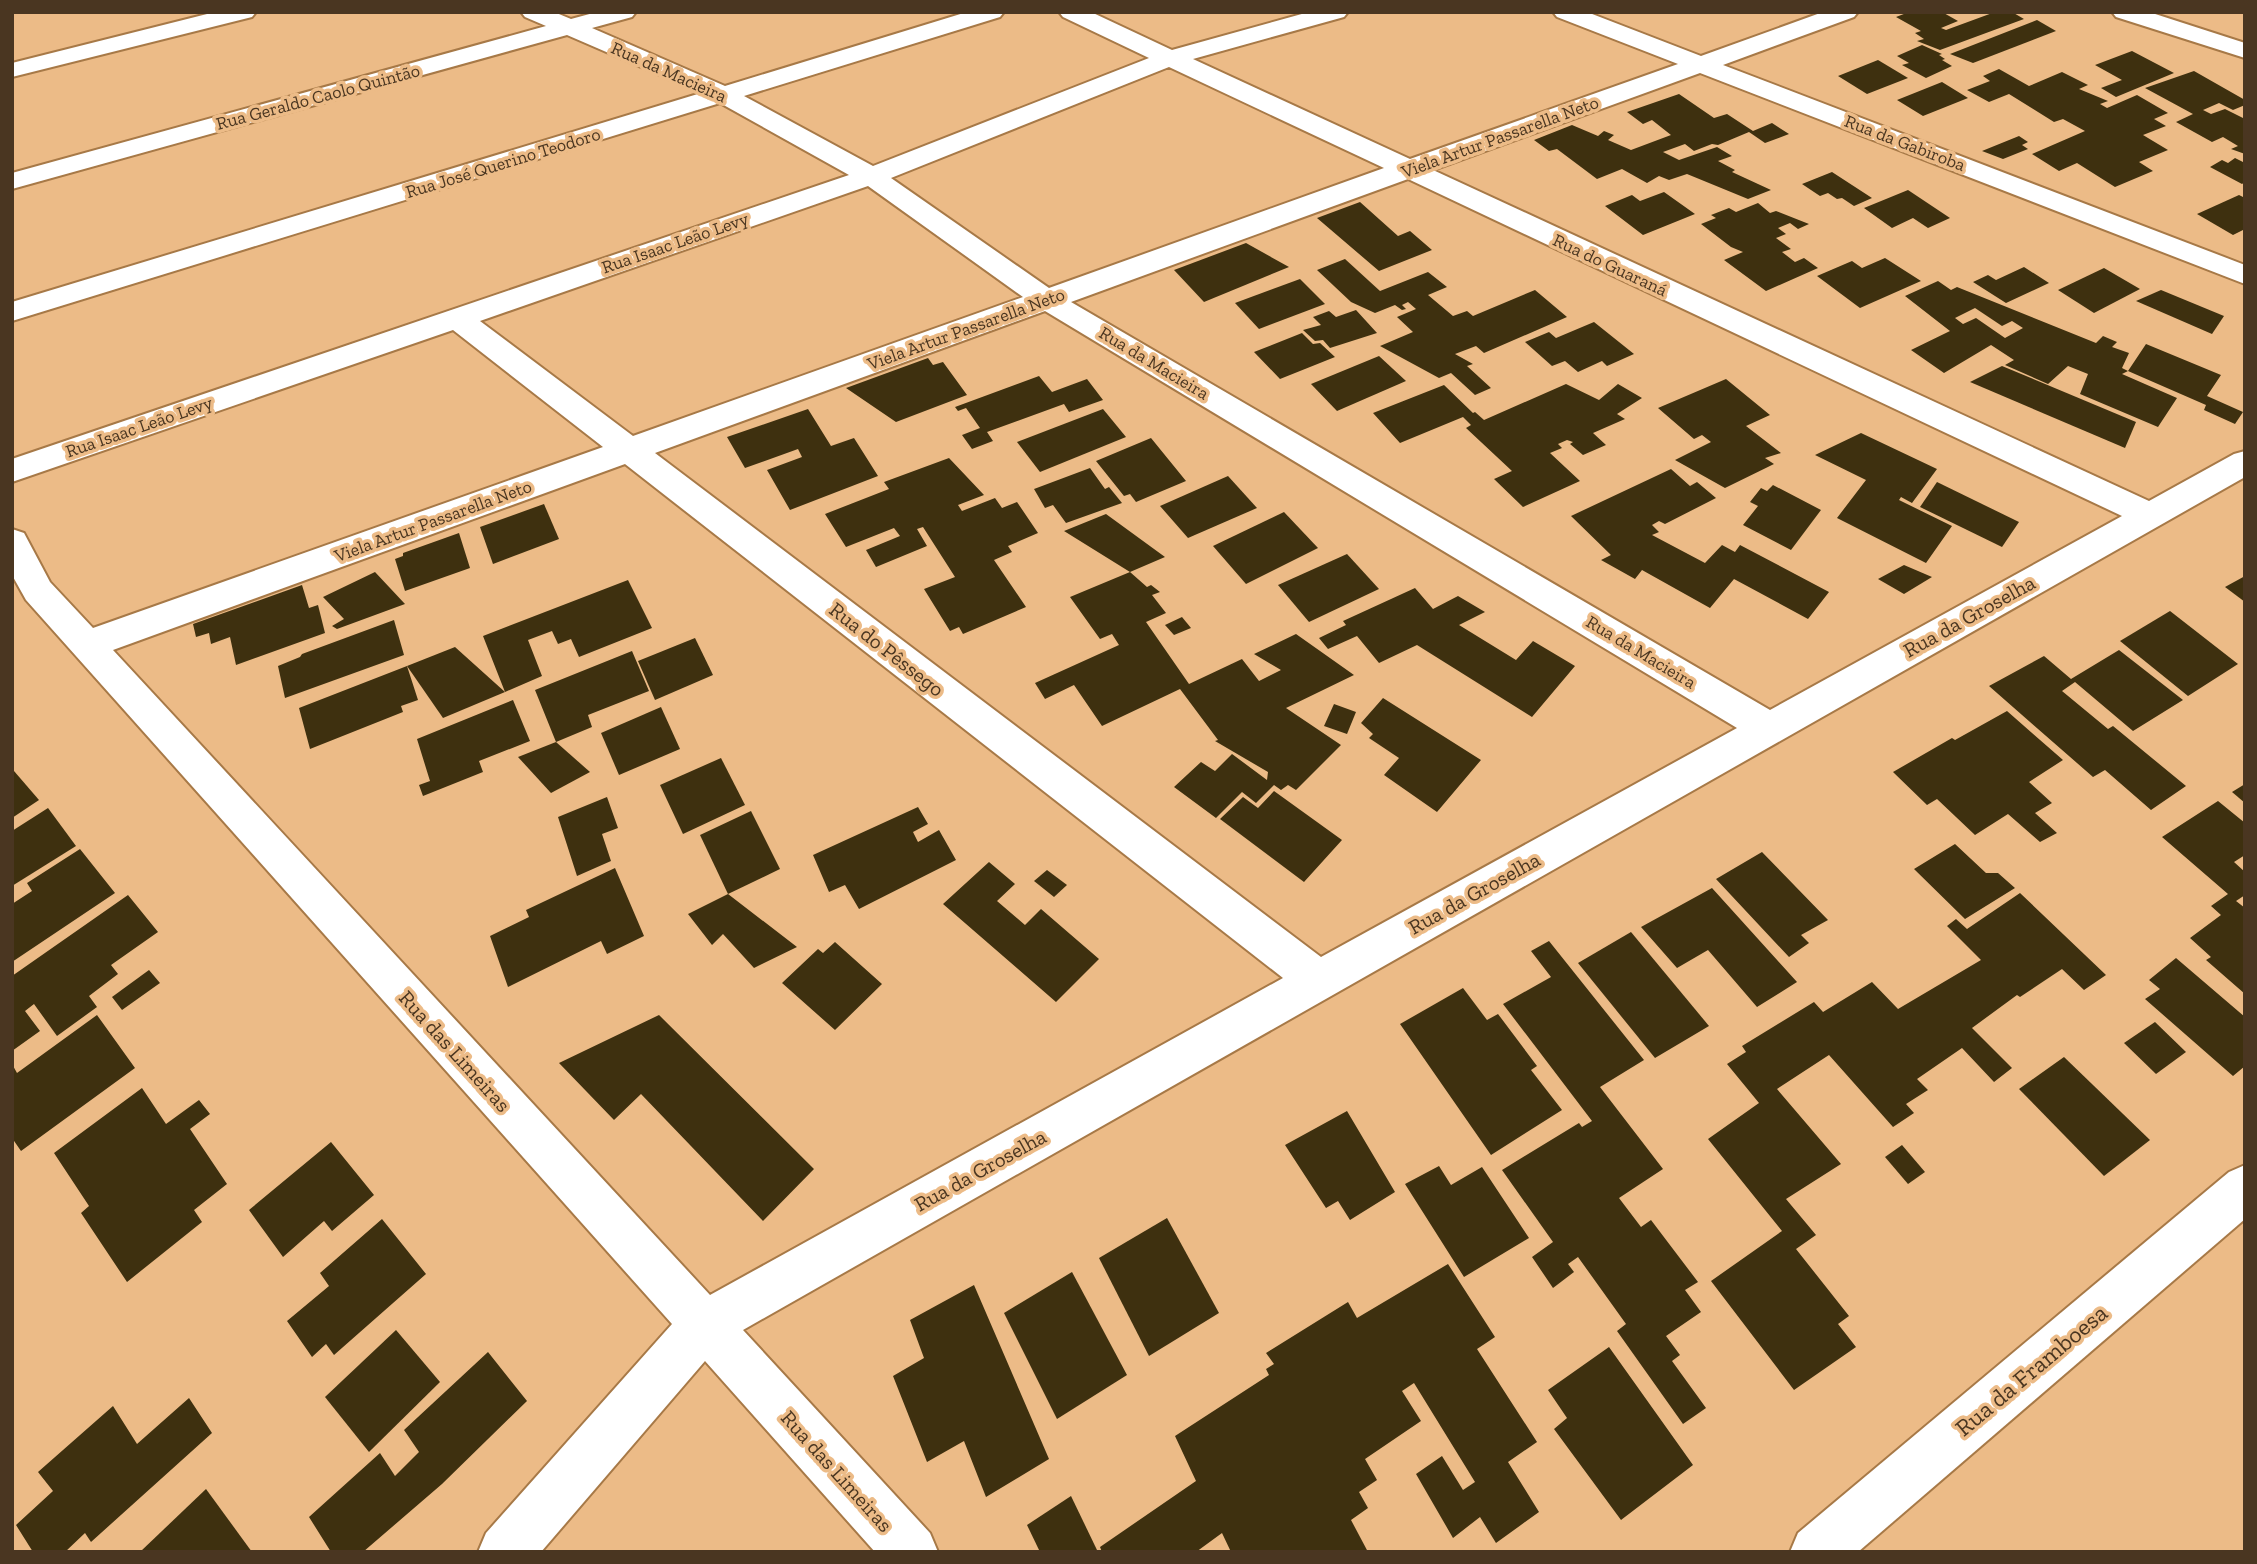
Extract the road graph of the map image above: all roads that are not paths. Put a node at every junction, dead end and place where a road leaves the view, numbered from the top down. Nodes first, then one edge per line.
1 (244, 12) edge
2 (533, 12) edge
3 (624, 12) edge
4 (992, 12) edge
5 (1071, 12) edge
6 (1336, 12) edge
7 (1565, 12) edge
8 (1846, 12) edge
9 (2124, 12) edge
10 (569, 28) junction
11 (2245, 51) edge
12 (1167, 59) junction
13 (1702, 64) junction
14 (12, 70) edge
15 (724, 96) junction
16 (1407, 170) junction
17 (871, 176) junction
18 (12, 181) edge
19 (2245, 275) edge
20 (1047, 300) junction
21 (12, 312) edge
22 (457, 318) junction
23 (629, 450) junction
24 (2245, 462) edge
25 (12, 471) edge
26 (2150, 515) junction
27 (12, 542) edge
28 (25, 596) edge
29 (87, 645) junction
30 (1769, 728) junction
31 (1318, 980) junction
32 (2245, 1188) edge
33 (704, 1325) junction
34 (505, 1552) edge
35 (911, 1552) edge
36 (1817, 1552) edge

1 - 14 street
2 - 10 street, Rua da Macieira
3 - 10 street, Rua Geraldo Caolo Quintão
4 - 15 street, Rua José Querino Teodoro
5 - 12 street, Rua do Guaraná
6 - 12 street, Rua Isaac Leão Levy
7 - 13 street, Rua da Gabiroba
8 - 13 street, Viela Artur Passarella Neto
9 - 11 street
10 - 15 street, Rua da Macieira
10 - 18 street, Rua Geraldo Caolo Quintão
12 - 16 street, Rua do Guaraná
12 - 17 street, Rua Isaac Leão Levy
13 - 16 street, Viela Artur Passarella Neto
13 - 19 street, Rua da Gabiroba
15 - 17 street, Rua da Macieira
15 - 21 street, Rua José Querino Teodoro
16 - 20 street, Viela Artur Passarella Neto
16 - 26 street, Rua do Guaraná
17 - 20 street, Rua da Macieira
17 - 22 street, Rua Isaac Leão Levy
20 - 23 street, Viela Artur Passarella Neto
20 - 30 street, Rua da Macieira
22 - 23 street, Rua do Pêssego
22 - 25 street, Rua Isaac Leão Levy
23 - 29 street, Viela Artur Passarella Neto
23 - 31 street, Rua do Pêssego
24 - 26 street, Rua da Groselha
26 - 30 street, Rua da Groselha
27 - 28 street, Rua das Limeiras
28 - 29 street, Rua das Limeiras
29 - 33 street, Rua das Limeiras
30 - 31 street, Rua da Groselha
31 - 33 street, Rua da Groselha
32 - 36 street, Rua da Framboesa
33 - 34 street, Rua da Groselha
33 - 35 street, Rua das Limeiras

